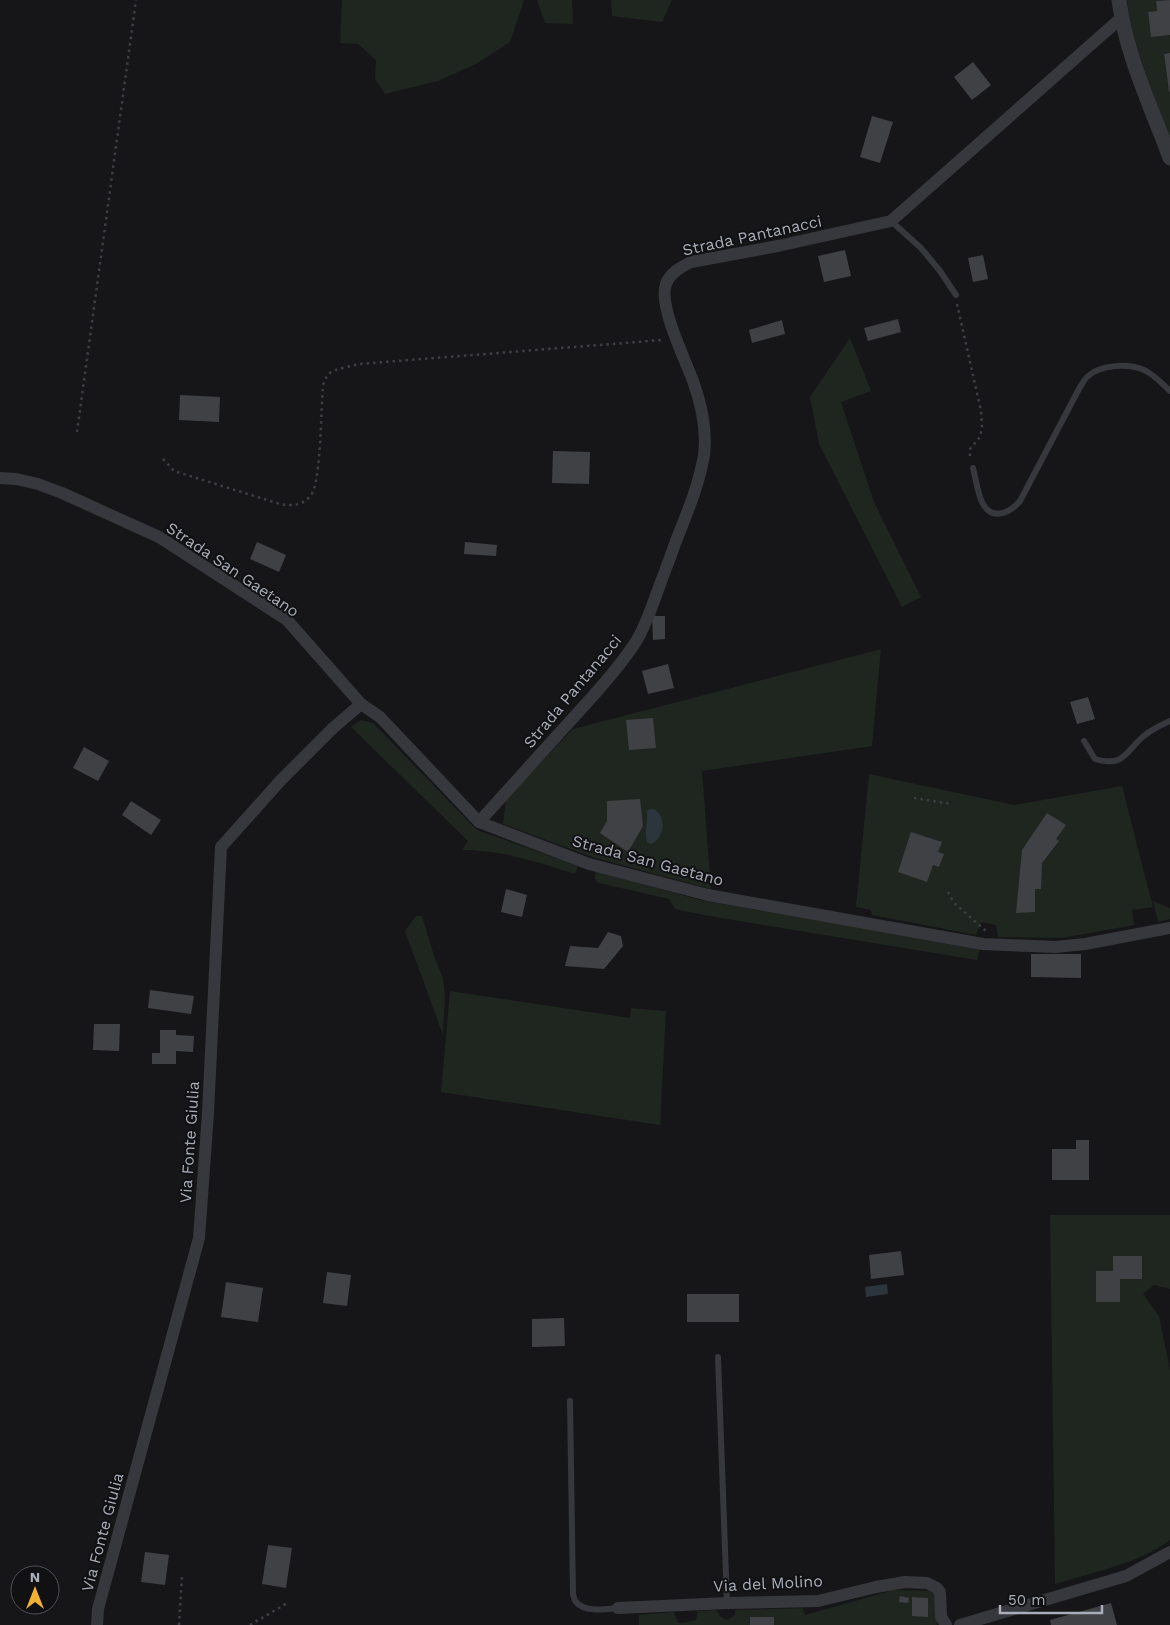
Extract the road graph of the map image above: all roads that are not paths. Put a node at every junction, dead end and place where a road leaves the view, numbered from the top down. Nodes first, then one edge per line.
1 (1119, 0) edge
2 (1121, 18) junction
3 (1170, 158) edge
4 (890, 221) junction
5 (956, 295) road end
6 (1170, 391) edge
7 (973, 468) road end
8 (0, 478) edge
9 (361, 704) junction
10 (1170, 721) edge
11 (1084, 741) dead end
12 (479, 822) junction
13 (1170, 928) edge
14 (718, 1357) dead end
15 (570, 1401) dead end
16 (1170, 1552) edge
17 (727, 1602) junction
18 (618, 1608) joint
19 (97, 1625) edge
20 (946, 1625) edge
21 (960, 1625) edge

1 - 2 street
2 - 3 street
2 - 4 street, Strada Pantanacci
4 - 5 lane
4 - 12 street, Strada Pantanacci
6 - 7 lane
8 - 9 street, Strada San Gaetano
9 - 12 street, Strada San Gaetano
9 - 19 street, Via Fonte Giulia
10 - 11 lane
12 - 13 street, Strada San Gaetano
14 - 17 lane
15 - 18 lane
16 - 21 street
17 - 18 street, Via del Molino
17 - 20 street, Via del Molino

